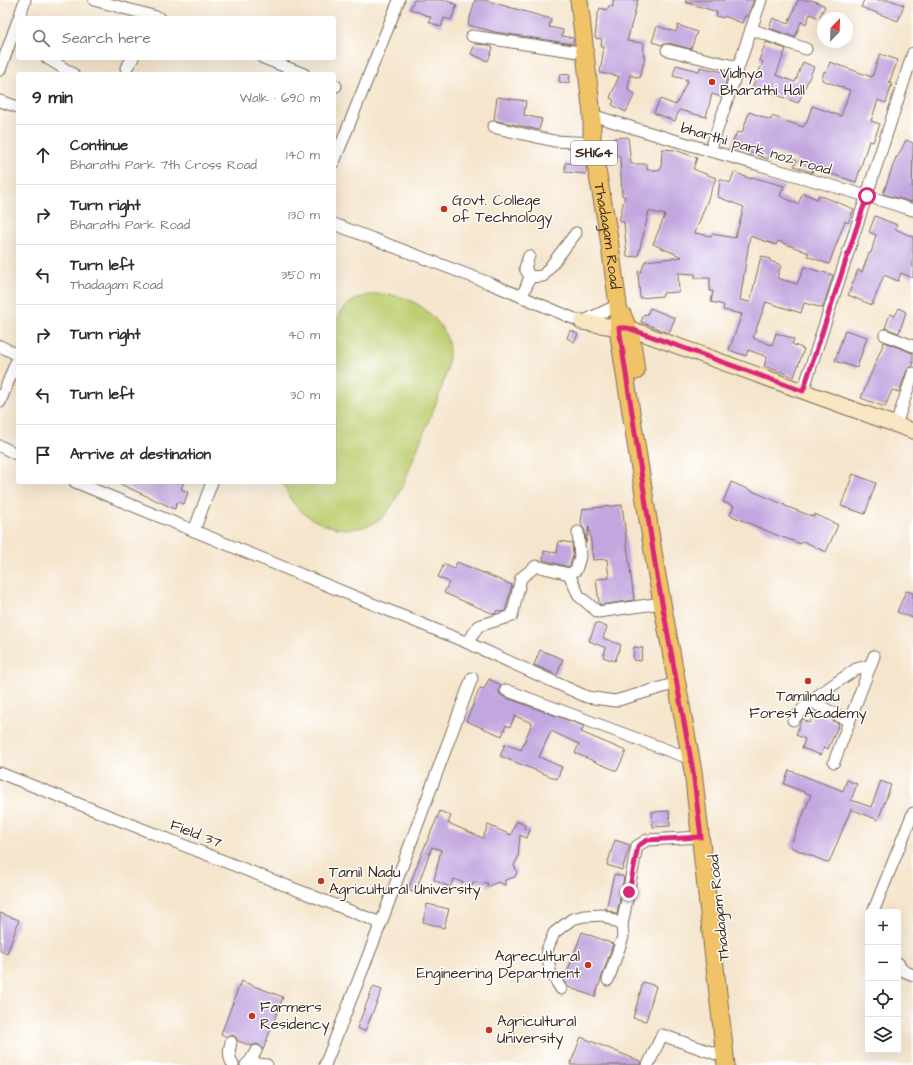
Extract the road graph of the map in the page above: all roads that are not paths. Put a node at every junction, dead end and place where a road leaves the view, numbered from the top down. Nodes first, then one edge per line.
1 (25, 0) edge
2 (94, 0) edge
3 (399, 0) edge
4 (579, 0) edge
5 (760, 0) edge
6 (19, 16) edge
7 (152, 16) edge
8 (16, 25) edge
9 (751, 29) junction
10 (472, 36) dead end
11 (806, 49) dead end
12 (667, 50) dead end
13 (585, 53) junction
14 (913, 53) edge
15 (49, 60) edge
16 (132, 60) edge
17 (268, 60) edge
18 (738, 67) junction
19 (126, 68) dead end
20 (0, 70) edge
21 (70, 72) edge
22 (299, 72) edge
23 (0, 101) edge
24 (16, 106) edge
25 (592, 115) junction
26 (493, 127) dead end
27 (592, 143) junction
28 (710, 151) junction
29 (336, 157) edge
30 (867, 196) junction
31 (913, 210) edge
32 (336, 225) edge
33 (576, 233) dead end
34 (529, 256) dead end
35 (530, 277) junction
36 (522, 297) junction
37 (618, 304) junction
38 (582, 322) junction
39 (624, 328) junction
40 (885, 335) dead end
41 (0, 346) edge
42 (913, 346) edge
43 (16, 355) edge
44 (16, 361) edge
45 (913, 373) edge
46 (803, 391) junction
47 (0, 402) edge
48 (896, 425) junction
49 (913, 431) edge
50 (0, 446) edge
51 (16, 454) edge
52 (80, 484) edge
53 (211, 484) edge
54 (194, 531) junction
55 (578, 532) dead end
56 (569, 574) junction
57 (662, 603) junction
58 (468, 643) junction
59 (472, 678) dead end
60 (677, 683) junction
61 (506, 690) dead end
62 (810, 701) junction
63 (793, 720) dead end
64 (849, 721) junction
65 (691, 759) junction
66 (834, 762) dead end
67 (0, 774) edge
68 (913, 813) edge
69 (701, 837) junction
70 (874, 909) edge
71 (382, 923) junction
72 (622, 925) junction
73 (901, 967) edge
74 (913, 974) edge
75 (608, 980) dead end
76 (560, 988) dead end
77 (232, 1042) dead end
78 (256, 1051) dead end
79 (729, 1062) edge
80 (247, 1064) edge
81 (233, 1065) edge
82 (267, 1065) edge
83 (325, 1065) edge
84 (648, 1065) edge

1 - 6 street
2 - 7 street
3 - 29 street
4 - 13 main road, Thadagam Road / SH164
5 - 9 street
8 - 20 street
9 - 11 street
9 - 18 street
10 - 13 street
12 - 18 street
13 - 25 main road, Thadagam Road / SH164
14 - 30 street
15 - 21 street
16 - 19 street
17 - 22 street
18 - 28 street
23 - 24 street
25 - 27 main road, Thadagam Road / SH164
25 - 28 street, bharthi park no2 road
26 - 27 street
27 - 37 main road, Thadagam Road / SH164
28 - 30 street, bharthi park no2 road
30 - 31 street, bharthi park no2 road
30 - 46 street
32 - 36 street
33 - 35 street
34 - 35 street
35 - 36 street
36 - 38 street
37 - 38 street
37 - 39 main road, Thadagam Road / SH164
38 - 39 main road
39 - 46 main road
39 - 57 main road, Thadagam Road / SH164
39 - 79 main road, Thadagam Road / SH164
40 - 42 street
41 - 43 street
44 - 47 street
45 - 48 street
46 - 48 main road
48 - 49 main road
50 - 51 street
52 - 54 street
53 - 54 street
54 - 58 street
55 - 56 street
56 - 57 street
56 - 58 street
57 - 60 main road, Thadagam Road / SH164
58 - 60 street
59 - 71 street
60 - 65 main road, Thadagam Road / SH164
61 - 65 street
62 - 63 street
62 - 64 street
62 - 64 street
64 - 66 street
65 - 69 main road, Thadagam Road / SH164
67 - 71 street, Field 37
68 - 70 street
69 - 72 street
69 - 79 main road, Thadagam Road / SH164
71 - 83 street
72 - 75 street
72 - 76 street
73 - 74 street
77 - 81 street
78 - 80 street
79 - 84 street
80 - 82 street

